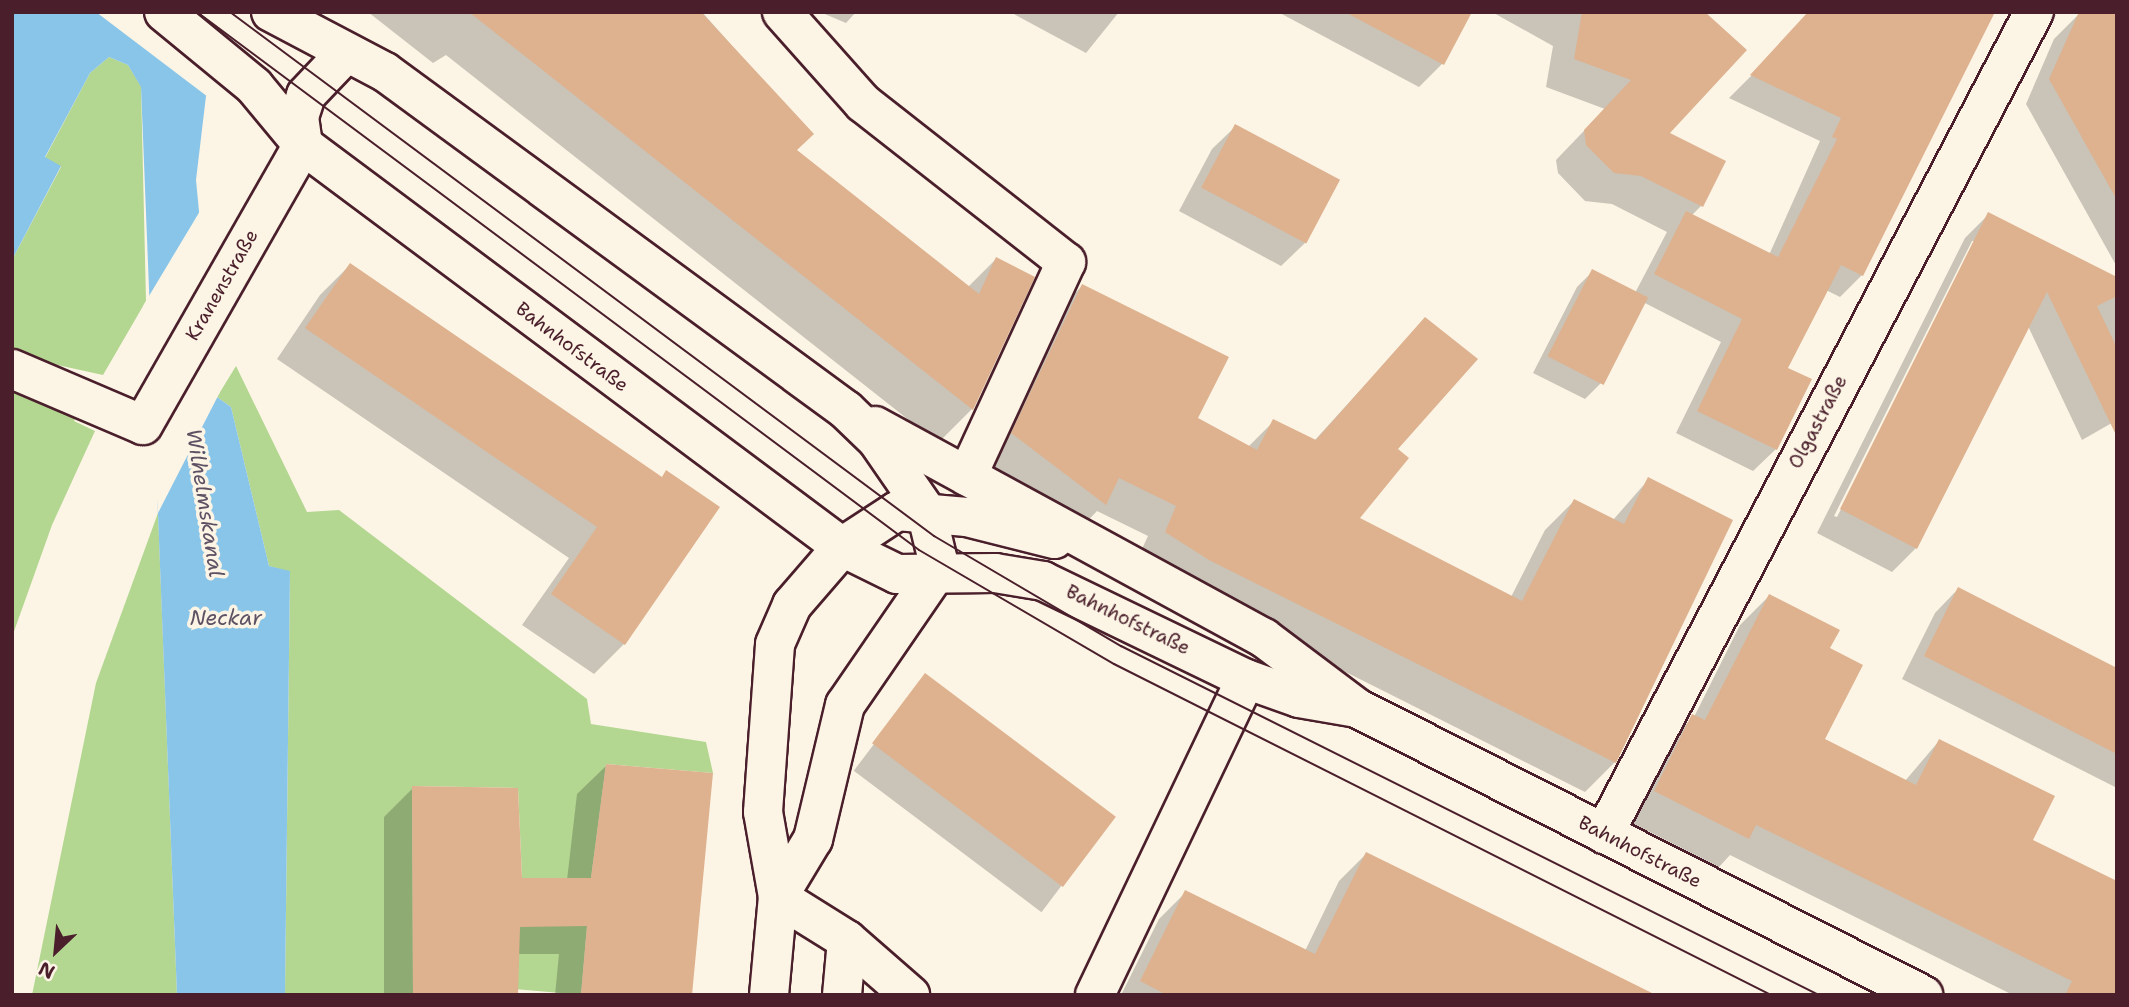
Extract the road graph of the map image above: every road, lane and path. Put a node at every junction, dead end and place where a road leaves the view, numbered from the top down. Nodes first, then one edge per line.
1 (164, 12) edge
2 (271, 12) edge
3 (782, 12) edge
4 (2034, 12) edge
5 (345, 54) junction
6 (303, 145) junction
7 (12, 369) edge
8 (846, 410) junction
9 (967, 476) junction
10 (926, 511) junction
11 (842, 547) junction
12 (1093, 548) junction
13 (933, 577) junction
14 (1246, 679) junction
15 (1357, 708) junction
16 (1604, 834) junction
17 (778, 897) junction
18 (847, 940) junction
19 (903, 991) edge
20 (769, 995) edge
21 (842, 995) edge
22 (1095, 995) edge
23 (1923, 995) edge

1 - 6 street, Bahnhofstraße
2 - 5 street, Bahnhofstraße
3 - 9 street
4 - 16 street, Olgastraße
5 - 6 street
5 - 8 street, Bahnhofstraße
6 - 7 street, Kranenstraße
6 - 11 street, Bahnhofstraße
8 - 9 street, Bahnhofstraße
8 - 10 street, Bahnhofstraße
9 - 12 street, Bahnhofstraße
10 - 11 street, Bahnhofstraße
10 - 12 street, Bahnhofstraße
10 - 13 street, Bahnhofstraße
11 - 13 street, Bahnhofstraße
11 - 17 street
12 - 15 street, Bahnhofstraße
13 - 14 street, Bahnhofstraße
13 - 17 street
14 - 15 street, Bahnhofstraße
14 - 22 street
15 - 16 street, Bahnhofstraße
16 - 23 street, Bahnhofstraße
17 - 18 street
17 - 20 street
18 - 19 street
18 - 21 street

